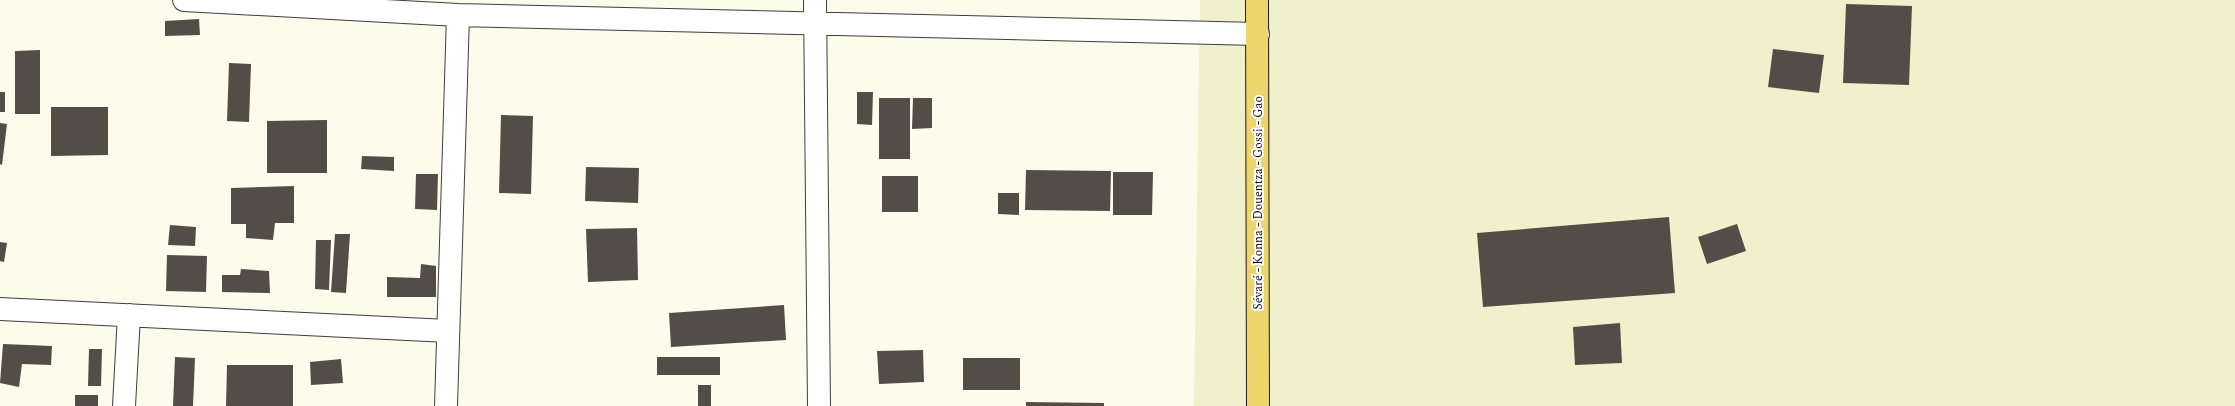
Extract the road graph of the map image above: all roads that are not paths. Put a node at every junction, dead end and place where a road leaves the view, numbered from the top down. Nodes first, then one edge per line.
1 (184, 0) edge
2 (815, 0) edge
3 (1257, 0) edge
4 (458, 15) junction
5 (815, 23) junction
6 (1258, 34) junction
7 (0, 309) edge
8 (129, 315) junction
9 (448, 332) junction
10 (124, 406) edge
11 (446, 406) edge
12 (819, 406) edge
13 (1258, 406) edge

1 - 4 street
2 - 5 street
3 - 6 main road, Sévaré - Konna - Douentza - Gossi - Gao
4 - 5 street
4 - 9 street
5 - 6 street
5 - 12 street
6 - 13 main road, Sévaré - Konna - Douentza - Gossi - Gao
7 - 8 street
8 - 9 street
8 - 10 street
9 - 11 street

